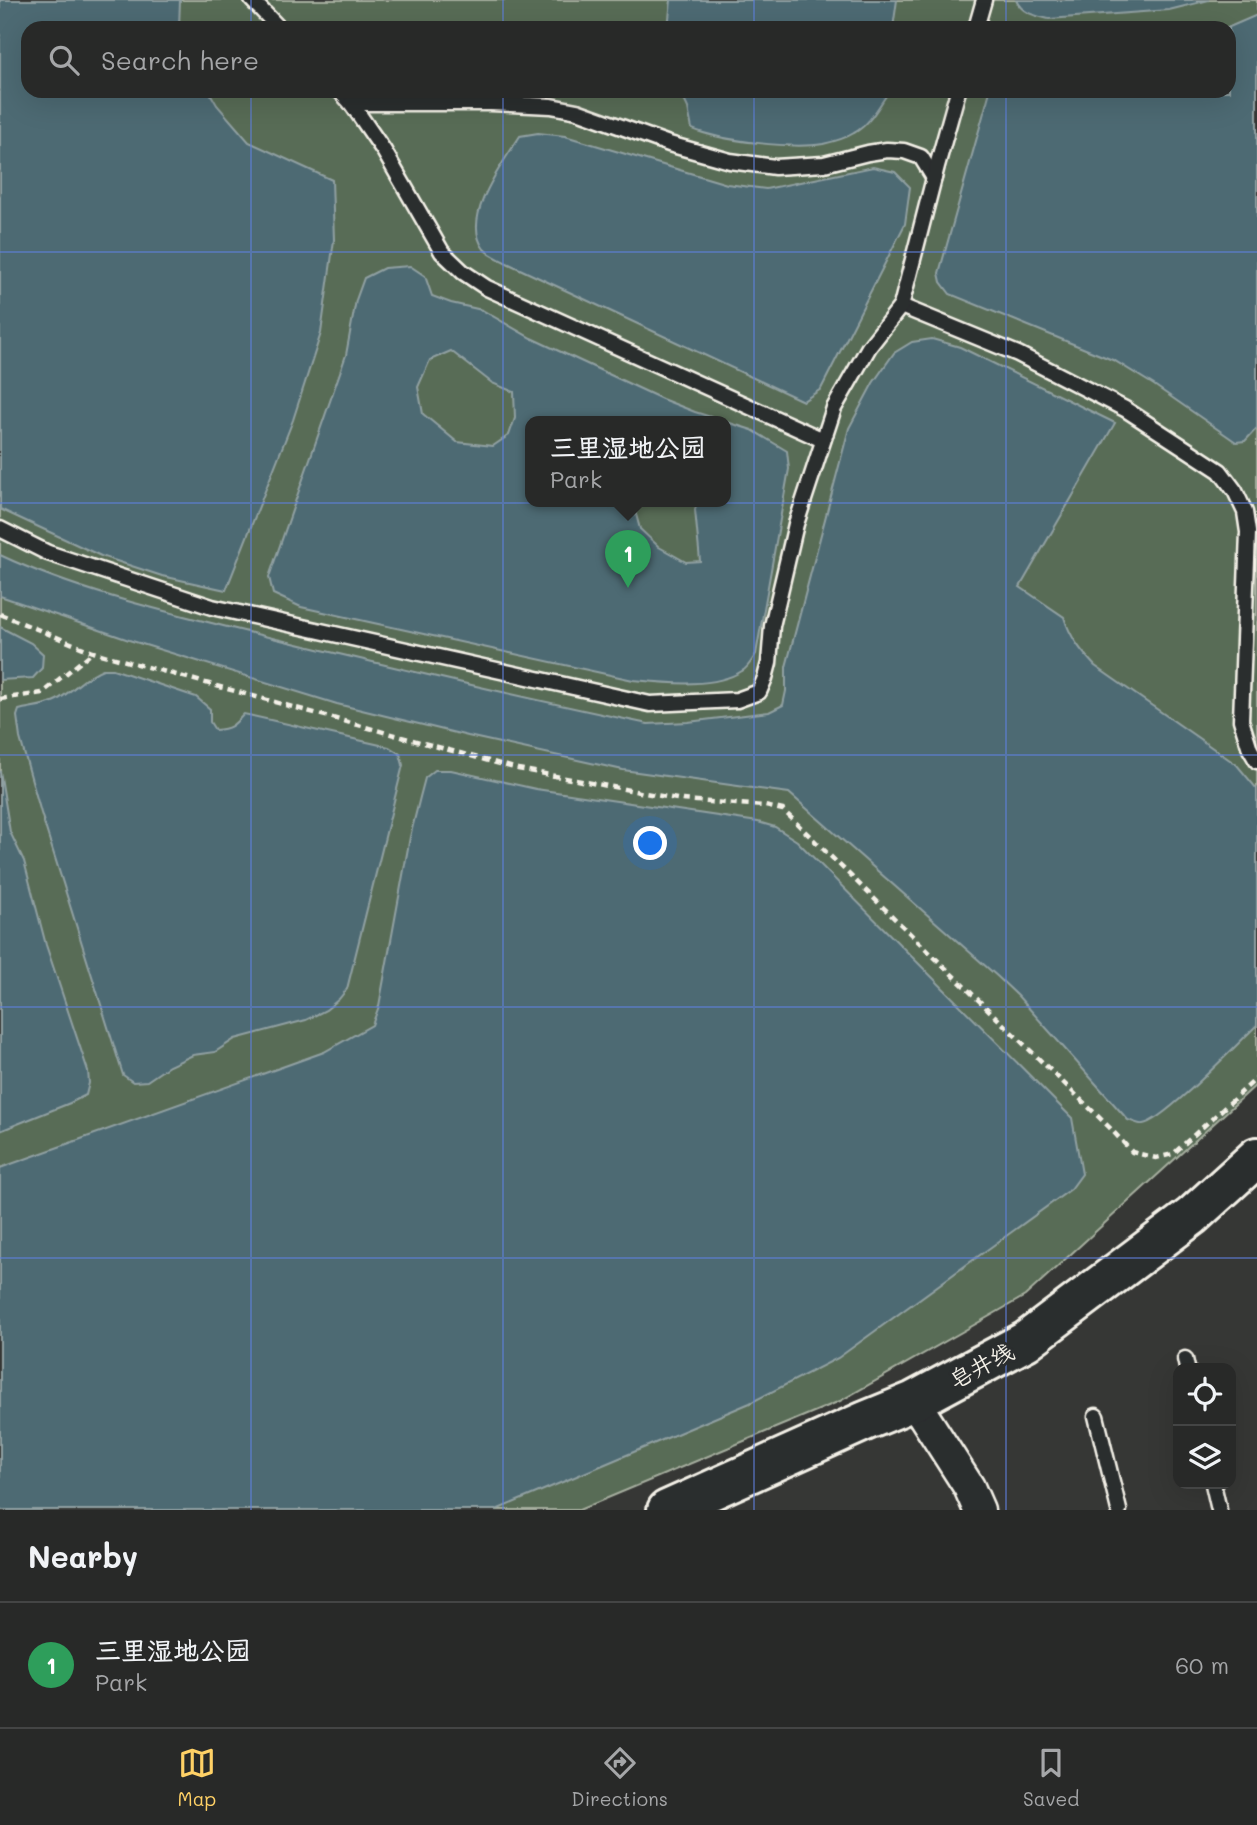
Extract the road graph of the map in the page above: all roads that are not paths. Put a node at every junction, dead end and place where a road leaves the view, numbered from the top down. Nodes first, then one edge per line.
1 (252, 0) edge
2 (984, 0) edge
3 (272, 21) edge
4 (978, 21) edge
5 (346, 98) edge
6 (956, 98) edge
7 (351, 103) junction
8 (934, 178) junction
9 (901, 306) junction
10 (823, 440) junction
11 (0, 529) edge
12 (1257, 761) edge
13 (1257, 1157) edge
14 (914, 1401) junction
15 (1096, 1416) dead end
16 (1214, 1489) edge
17 (667, 1510) edge
18 (979, 1510) edge
19 (1119, 1510) edge
20 (1219, 1510) edge

1 - 3 lane
2 - 4 lane
5 - 7 lane
6 - 8 lane
7 - 8 lane
7 - 10 lane
8 - 9 lane
9 - 10 lane
9 - 12 lane
10 - 11 lane
13 - 14 street, 皂井线
14 - 17 street, 皂井线
14 - 18 street
15 - 19 lane
16 - 20 lane

